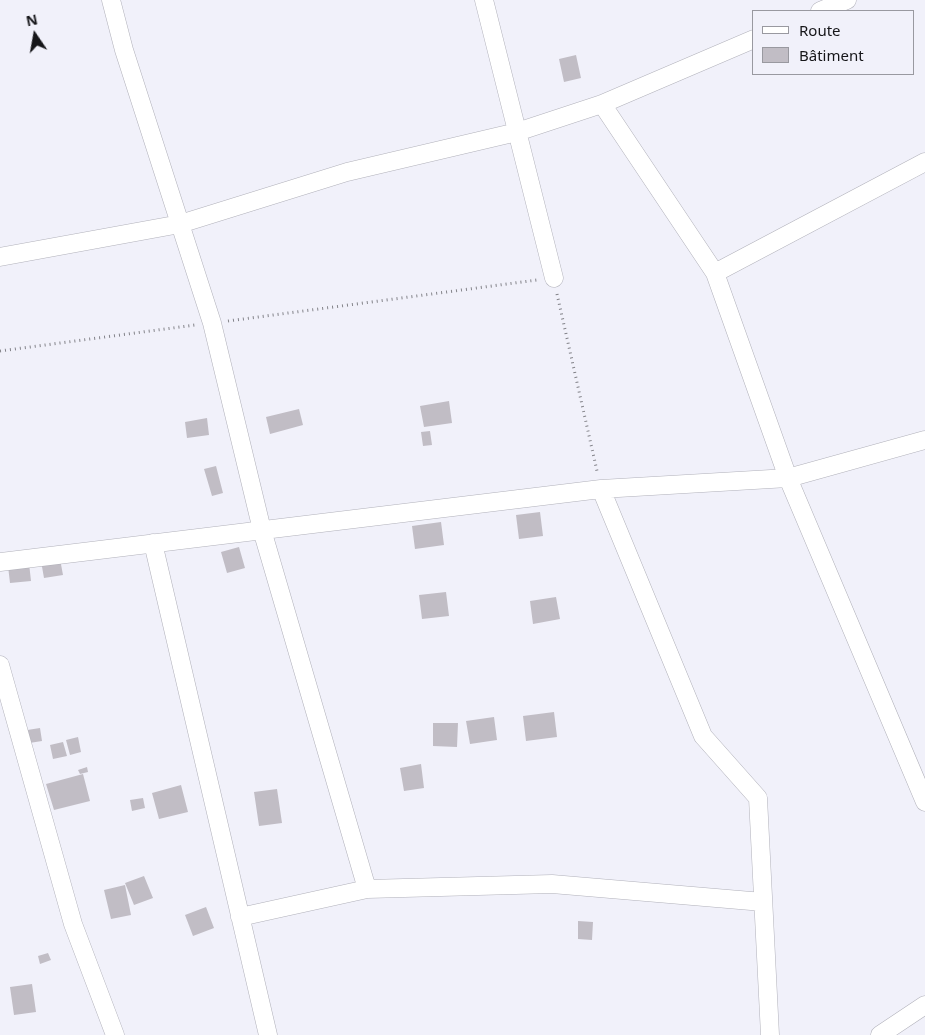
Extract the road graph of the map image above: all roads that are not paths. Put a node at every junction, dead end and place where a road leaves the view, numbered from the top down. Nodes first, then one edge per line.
1 (111, 0) edge
2 (484, 0) edge
3 (847, 0) edge
4 (822, 10) edge
5 (752, 41) edge
6 (602, 104) junction
7 (517, 132) junction
8 (925, 162) edge
9 (180, 224) junction
10 (0, 257) edge
11 (715, 274) junction
12 (554, 278) road end
13 (925, 440) edge
14 (788, 478) junction
15 (601, 489) junction
16 (262, 530) junction
17 (153, 543) junction
18 (0, 562) edge
19 (0, 665) edge
20 (925, 802) edge
21 (367, 889) junction
22 (763, 902) junction
23 (240, 917) junction
24 (925, 1005) edge
25 (115, 1035) edge
26 (268, 1035) edge
27 (770, 1035) edge
28 (880, 1035) edge

1 - 9 street
2 - 7 street
3 - 4 street
5 - 6 street
6 - 7 street
6 - 11 street
7 - 9 street
7 - 12 street
8 - 11 street
9 - 10 street
9 - 16 street
11 - 14 street
13 - 14 street
14 - 15 street
14 - 20 street
15 - 16 street
15 - 22 street
16 - 17 street
16 - 21 street
17 - 18 street
17 - 23 street
19 - 25 street
21 - 22 street
21 - 23 street
22 - 27 street
23 - 26 street
24 - 28 street

